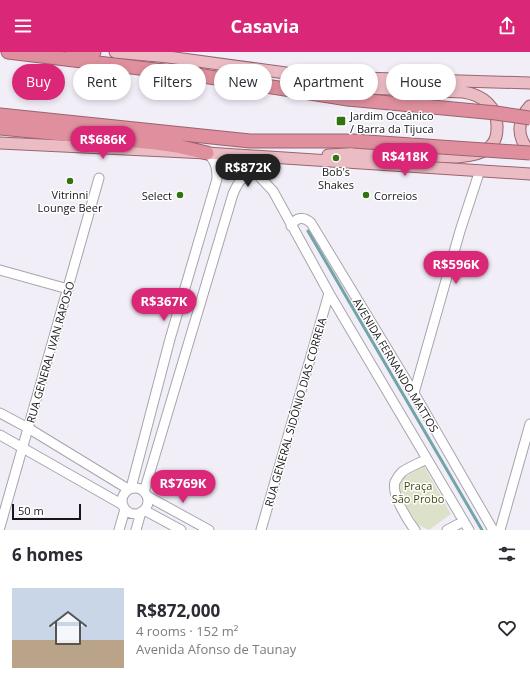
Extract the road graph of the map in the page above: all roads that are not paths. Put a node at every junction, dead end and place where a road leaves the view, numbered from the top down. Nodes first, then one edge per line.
1 (8, 52) edge
2 (94, 52) edge
3 (115, 52) edge
4 (190, 56) edge
5 (56, 58) junction
6 (279, 72) junction
7 (530, 83) edge
8 (530, 106) edge
9 (0, 115) edge
10 (530, 118) edge
11 (0, 128) edge
12 (0, 143) edge
13 (530, 152) edge
14 (207, 153) junction
15 (222, 154) junction
16 (282, 158) junction
17 (480, 170) junction
18 (257, 174) junction
19 (530, 174) edge
20 (99, 178) dead end
21 (291, 226) junction
22 (0, 270) edge
23 (68, 289) junction
24 (328, 293) junction
25 (414, 393) junction
26 (0, 413) edge
27 (530, 424) edge
28 (28, 428) junction
29 (0, 435) edge
30 (23, 447) junction
31 (427, 459) junction
32 (130, 489) junction
33 (146, 494) junction
34 (124, 507) junction
35 (143, 511) junction
36 (464, 521) junction
37 (0, 527) edge
38 (119, 530) edge
39 (136, 530) edge
40 (181, 530) edge
41 (209, 530) edge
42 (261, 530) edge
43 (415, 530) edge
44 (446, 530) edge
45 (469, 530) edge
46 (493, 530) edge
47 (500, 530) edge

1 - 5 highway
2 - 5 highway
3 - 4 main road
4 - 6 main road
5 - 10 highway, bridge
6 - 7 main road
6 - 16 main road
8 - 13 main road
9 - 13 highway, bridge
11 - 14 highway
12 - 14 main road
14 - 15 main road
14 - 32 street
15 - 16 main road
15 - 18 street, AVENIDA FERNANDO MATTOS
16 - 17 main road
17 - 19 main road
17 - 25 street
18 - 21 street, AVENIDA FERNANDO MATTOS
18 - 33 street
20 - 23 street, RUA GENERAL IVAN RAPOSO
21 - 24 street, AVENIDA FERNANDO MATTOS
21 - 25 street, AVENIDA FERNANDO MATTOS
22 - 23 street
23 - 28 street, RUA GENERAL IVAN RAPOSO
24 - 31 street, AVENIDA FERNANDO MATTOS
24 - 42 street, RUA GENERAL SIDÔNIO DIAS CORREIA
25 - 46 street, AVENIDA FERNANDO MATTOS
26 - 28 street
27 - 47 street
28 - 30 street, RUA GENERAL IVAN RAPOSO
28 - 32 street
29 - 30 street
30 - 34 street
30 - 37 street, RUA GENERAL IVAN RAPOSO
31 - 36 street, AVENIDA FERNANDO MATTOS
31 - 43 street
32 - 33 street
32 - 34 street
33 - 35 street
33 - 41 street
34 - 35 street
34 - 38 street
35 - 39 street
35 - 40 street
36 - 44 street
36 - 45 street, AVENIDA FERNANDO MATTOS

